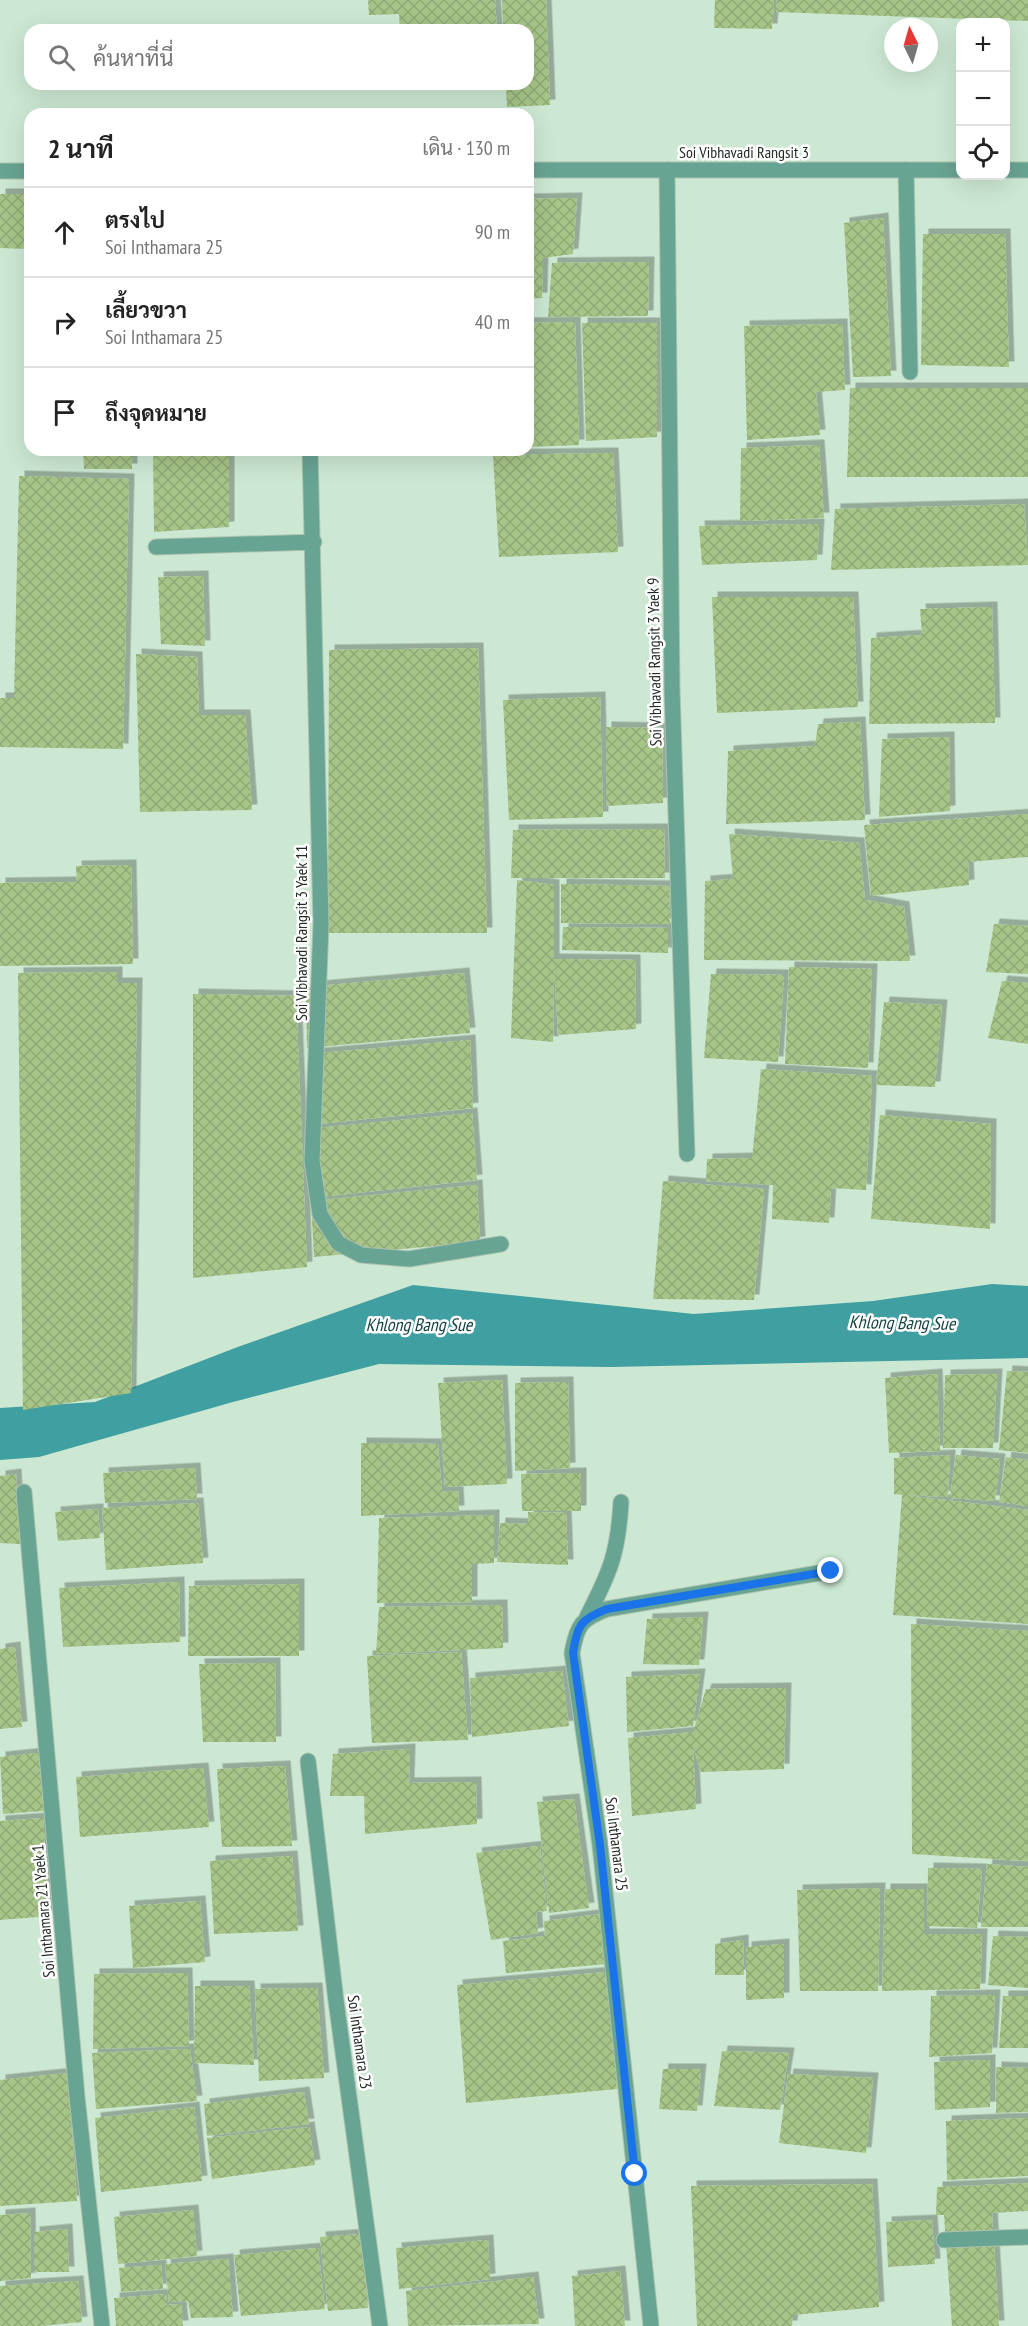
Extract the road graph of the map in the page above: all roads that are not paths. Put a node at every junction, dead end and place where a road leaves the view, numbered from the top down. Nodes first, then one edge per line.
1 (534, 170) edge
2 (666, 170) junction
3 (906, 170) junction
4 (956, 170) edge
5 (1010, 170) edge
6 (1028, 170) edge
7 (0, 171) edge
8 (24, 171) edge
9 (910, 372) dead end
10 (310, 456) edge
11 (314, 542) junction
12 (156, 547) dead end
13 (687, 1154) dead end
14 (501, 1244) dead end
15 (24, 1492) dead end
16 (621, 1502) dead end
17 (831, 1571) dead end
18 (587, 1617) junction
19 (308, 1761) dead end
20 (1028, 2237) edge
21 (944, 2240) dead end
22 (102, 2326) edge
23 (380, 2326) edge
24 (651, 2326) edge

1 - 2 street, Soi Vibhavadi Rangsit 3
2 - 3 street, Soi Vibhavadi Rangsit 3
2 - 13 street, Soi Vibhavadi Rangsit 3 Yaek 9
3 - 4 street, Soi Vibhavadi Rangsit 3
3 - 9 street
5 - 6 street
7 - 8 street
10 - 11 street, Soi Vibhavadi Rangsit 3 Yaek 11
11 - 12 street
11 - 14 street, Soi Vibhavadi Rangsit 3 Yaek 11
15 - 22 street, Soi Inthamara 21 Yaek 1
16 - 18 street, Soi Inthamara 25
17 - 18 street
18 - 24 street, Soi Inthamara 25
19 - 23 street, Soi Inthamara 23
20 - 21 street

